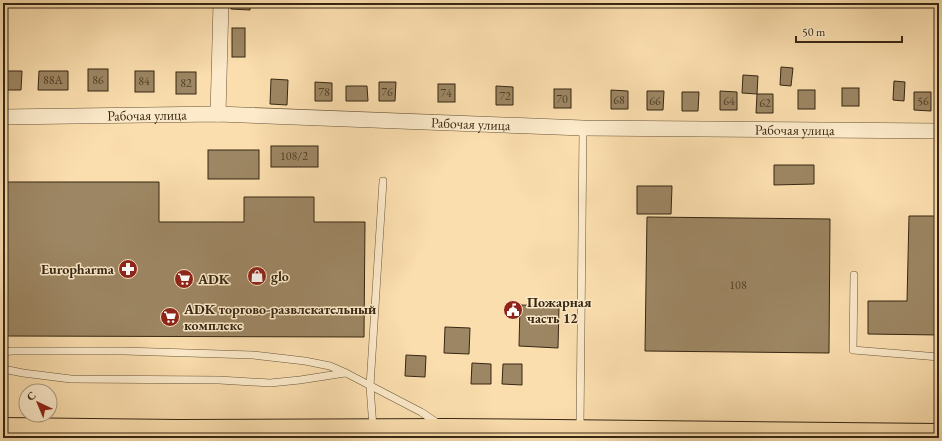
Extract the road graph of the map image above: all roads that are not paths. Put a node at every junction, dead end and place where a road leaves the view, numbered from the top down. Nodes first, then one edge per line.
1 (221, 3) edge
2 (218, 114) junction
3 (3, 117) edge
4 (583, 128) junction
5 (939, 131) edge
6 (383, 181) dead end
7 (854, 275) dead end
8 (3, 352) edge
9 (939, 357) edge
10 (3, 369) edge
11 (346, 373) junction
12 (370, 386) junction
13 (3, 429) edge
14 (450, 430) junction
15 (373, 431) junction
16 (418, 434) edge
17 (939, 434) edge
18 (580, 435) edge
19 (646, 435) edge

1 - 2 street
2 - 3 street, Рабочая улица
2 - 4 street, Рабочая улица
4 - 5 street, Рабочая улица
4 - 18 lane
6 - 12 lane
7 - 9 lane
8 - 11 lane
10 - 11 lane
11 - 12 lane
12 - 14 lane
12 - 15 lane
13 - 15 main road
14 - 16 main road
14 - 18 main road
15 - 16 main road
17 - 19 main road
18 - 19 main road

